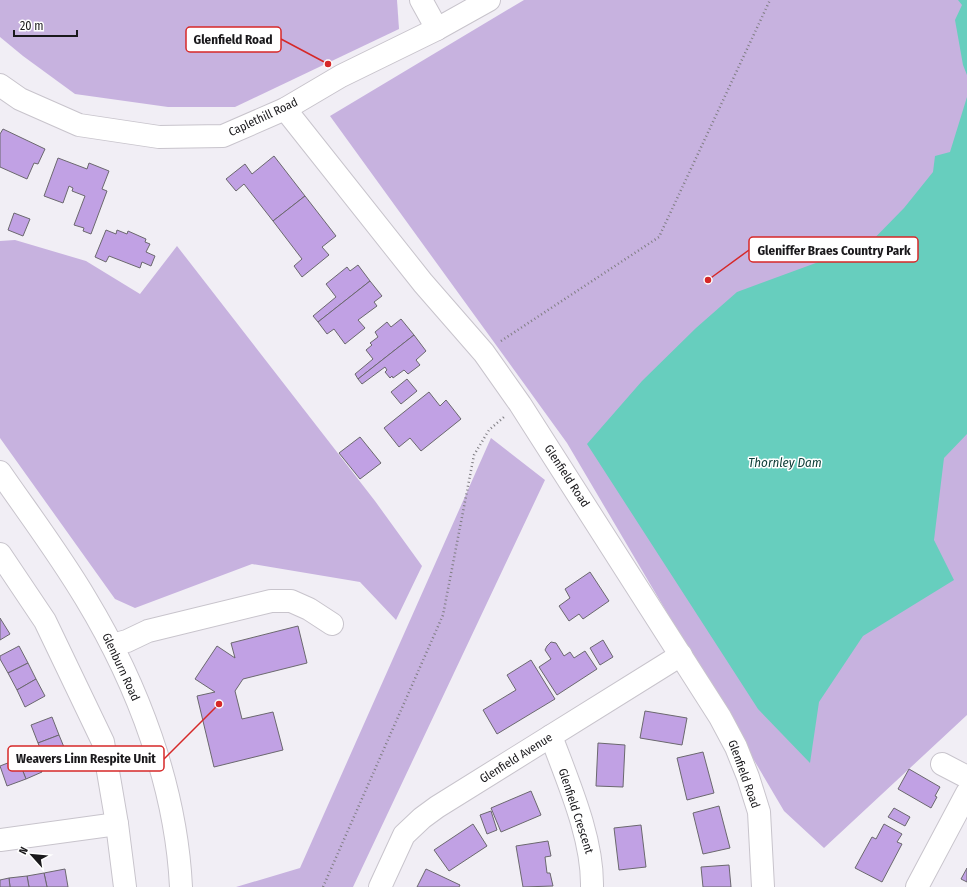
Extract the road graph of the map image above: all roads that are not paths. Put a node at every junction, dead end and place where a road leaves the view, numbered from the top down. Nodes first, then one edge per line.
1 (421, 0) edge
2 (489, 0) edge
3 (437, 29) junction
4 (0, 84) edge
5 (285, 109) junction
6 (0, 472) edge
7 (0, 554) edge
8 (332, 624) dead end
9 (112, 645) junction
10 (681, 655) junction
11 (551, 736) junction
12 (942, 764) dead end
13 (967, 777) edge
14 (967, 793) edge
15 (117, 824) junction
16 (0, 840) edge
17 (125, 887) edge
18 (181, 887) edge
19 (380, 887) edge
20 (592, 887) edge
21 (763, 887) edge
22 (917, 887) edge

1 - 3 street
2 - 3 street, Caplethill Road
3 - 5 street, Caplethill Road
4 - 5 street, Caplethill Road
5 - 10 street, Glenfield Road
6 - 9 street, Glenburn Road
7 - 15 street
8 - 9 street
9 - 18 street, Glenburn Road
10 - 11 street, Glenfield Avenue
10 - 21 street, Glenfield Road
11 - 19 street, Glenfield Avenue
11 - 20 street, Glenfield Crescent
12 - 13 street
14 - 22 street
15 - 16 street
15 - 17 street

